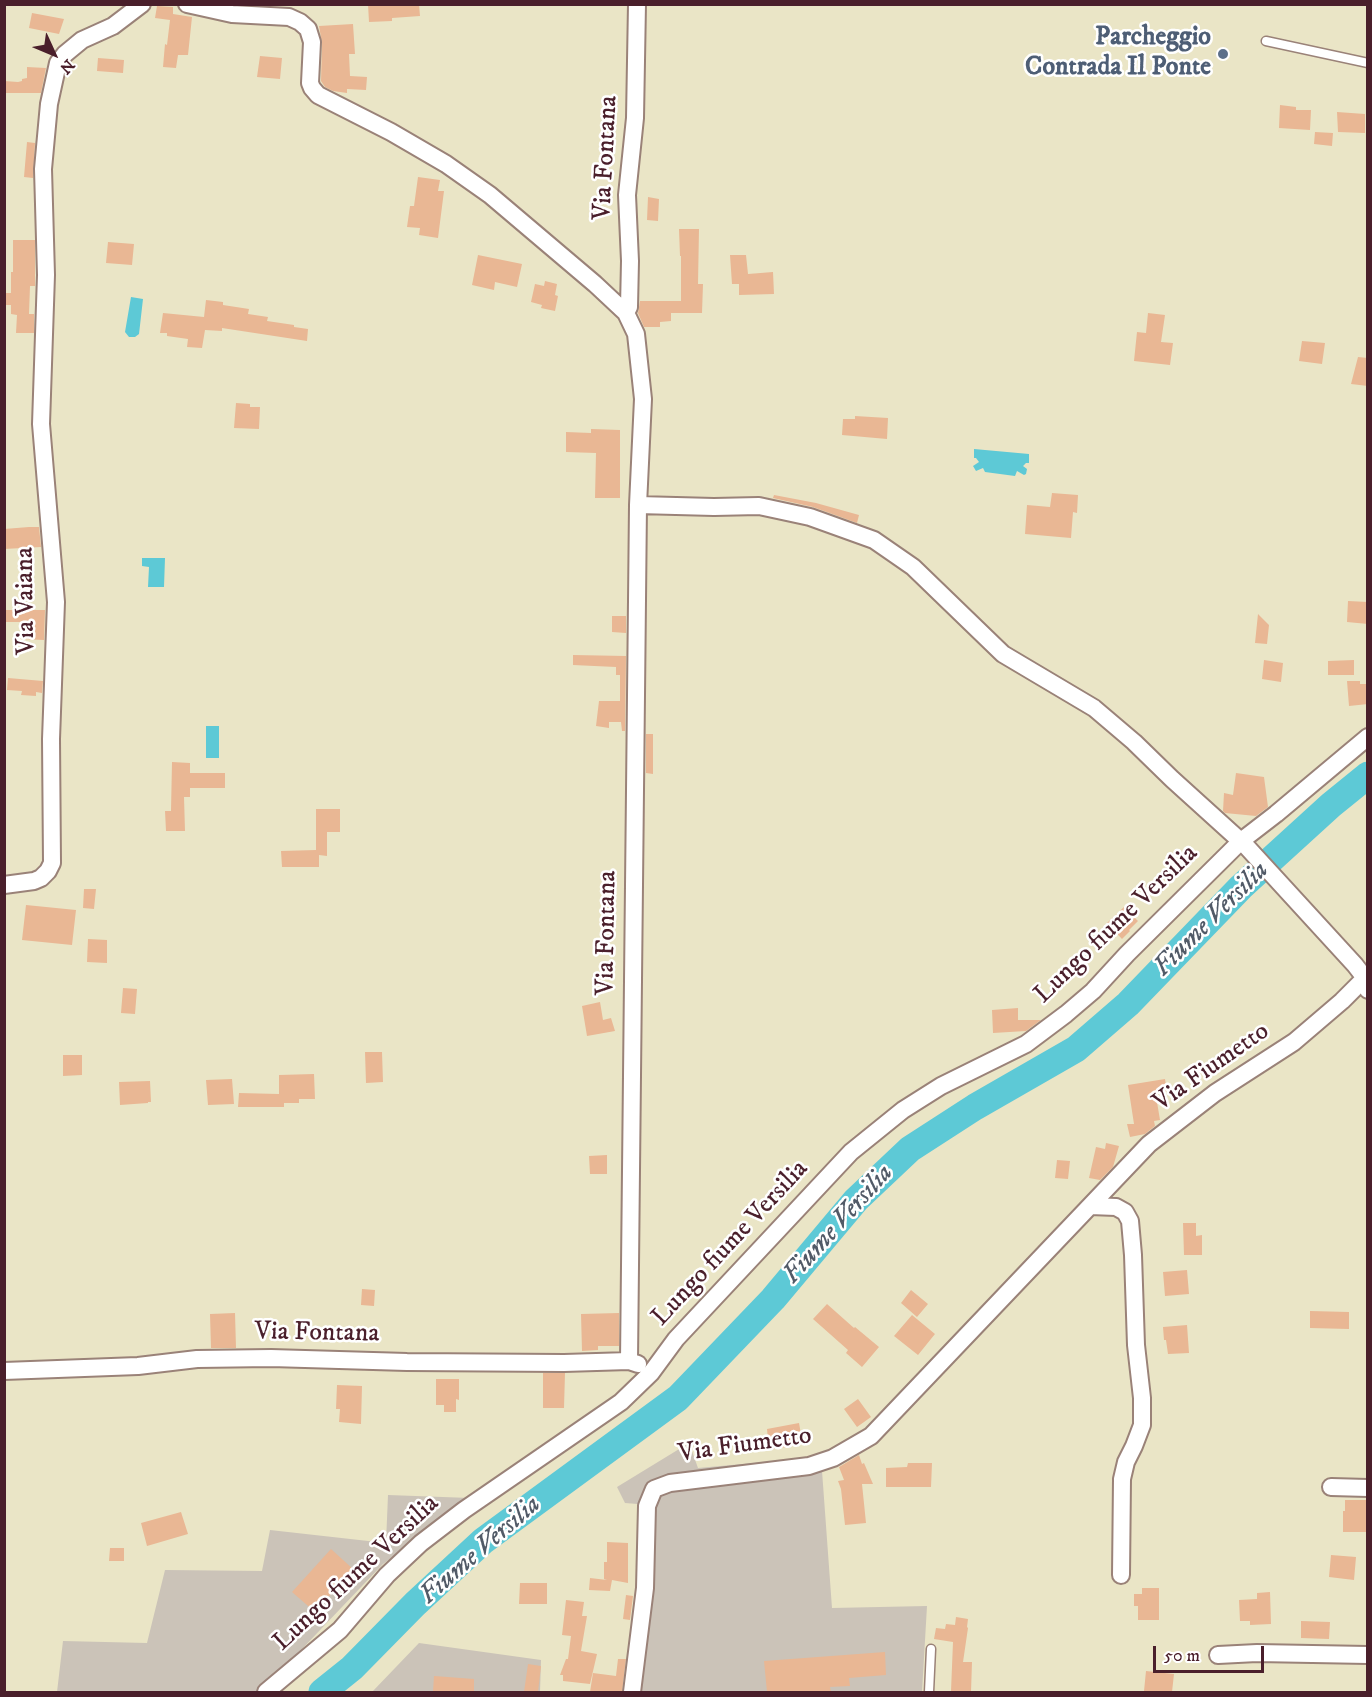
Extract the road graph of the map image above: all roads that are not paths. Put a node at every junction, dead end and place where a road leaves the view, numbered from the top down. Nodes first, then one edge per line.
1 (142, 4) edge
2 (187, 4) edge
3 (637, 4) edge
4 (1266, 41) dead end
5 (1368, 63) edge
6 (626, 313) junction
7 (638, 505) junction
8 (1368, 737) edge
9 (1243, 843) junction
10 (4, 885) edge
11 (1367, 981) edge
12 (1090, 1206) junction
13 (629, 1361) junction
14 (4, 1371) edge
15 (651, 1373) junction
16 (1331, 1487) dead end
17 (1368, 1488) edge
18 (1122, 1575) dead end
19 (931, 1648) dead end
20 (1218, 1655) dead end
21 (1368, 1655) edge
22 (266, 1692) edge
23 (632, 1692) edge
24 (929, 1692) edge

1 - 10 street, Via Vaiana
2 - 6 street
3 - 6 street, Via Fontana
4 - 5 lane
6 - 7 street, Via Fontana
7 - 9 street
7 - 13 street, Via Fontana
8 - 9 street, Lungo fiume Versilia
9 - 11 street
9 - 15 street, Lungo fiume Versilia
11 - 12 street, Via Fiumetto
12 - 18 street
12 - 23 street, Via Fiumetto
13 - 14 street, Via Fontana
13 - 15 street
15 - 22 street, Lungo fiume Versilia
16 - 17 street
19 - 24 lane
20 - 21 street

